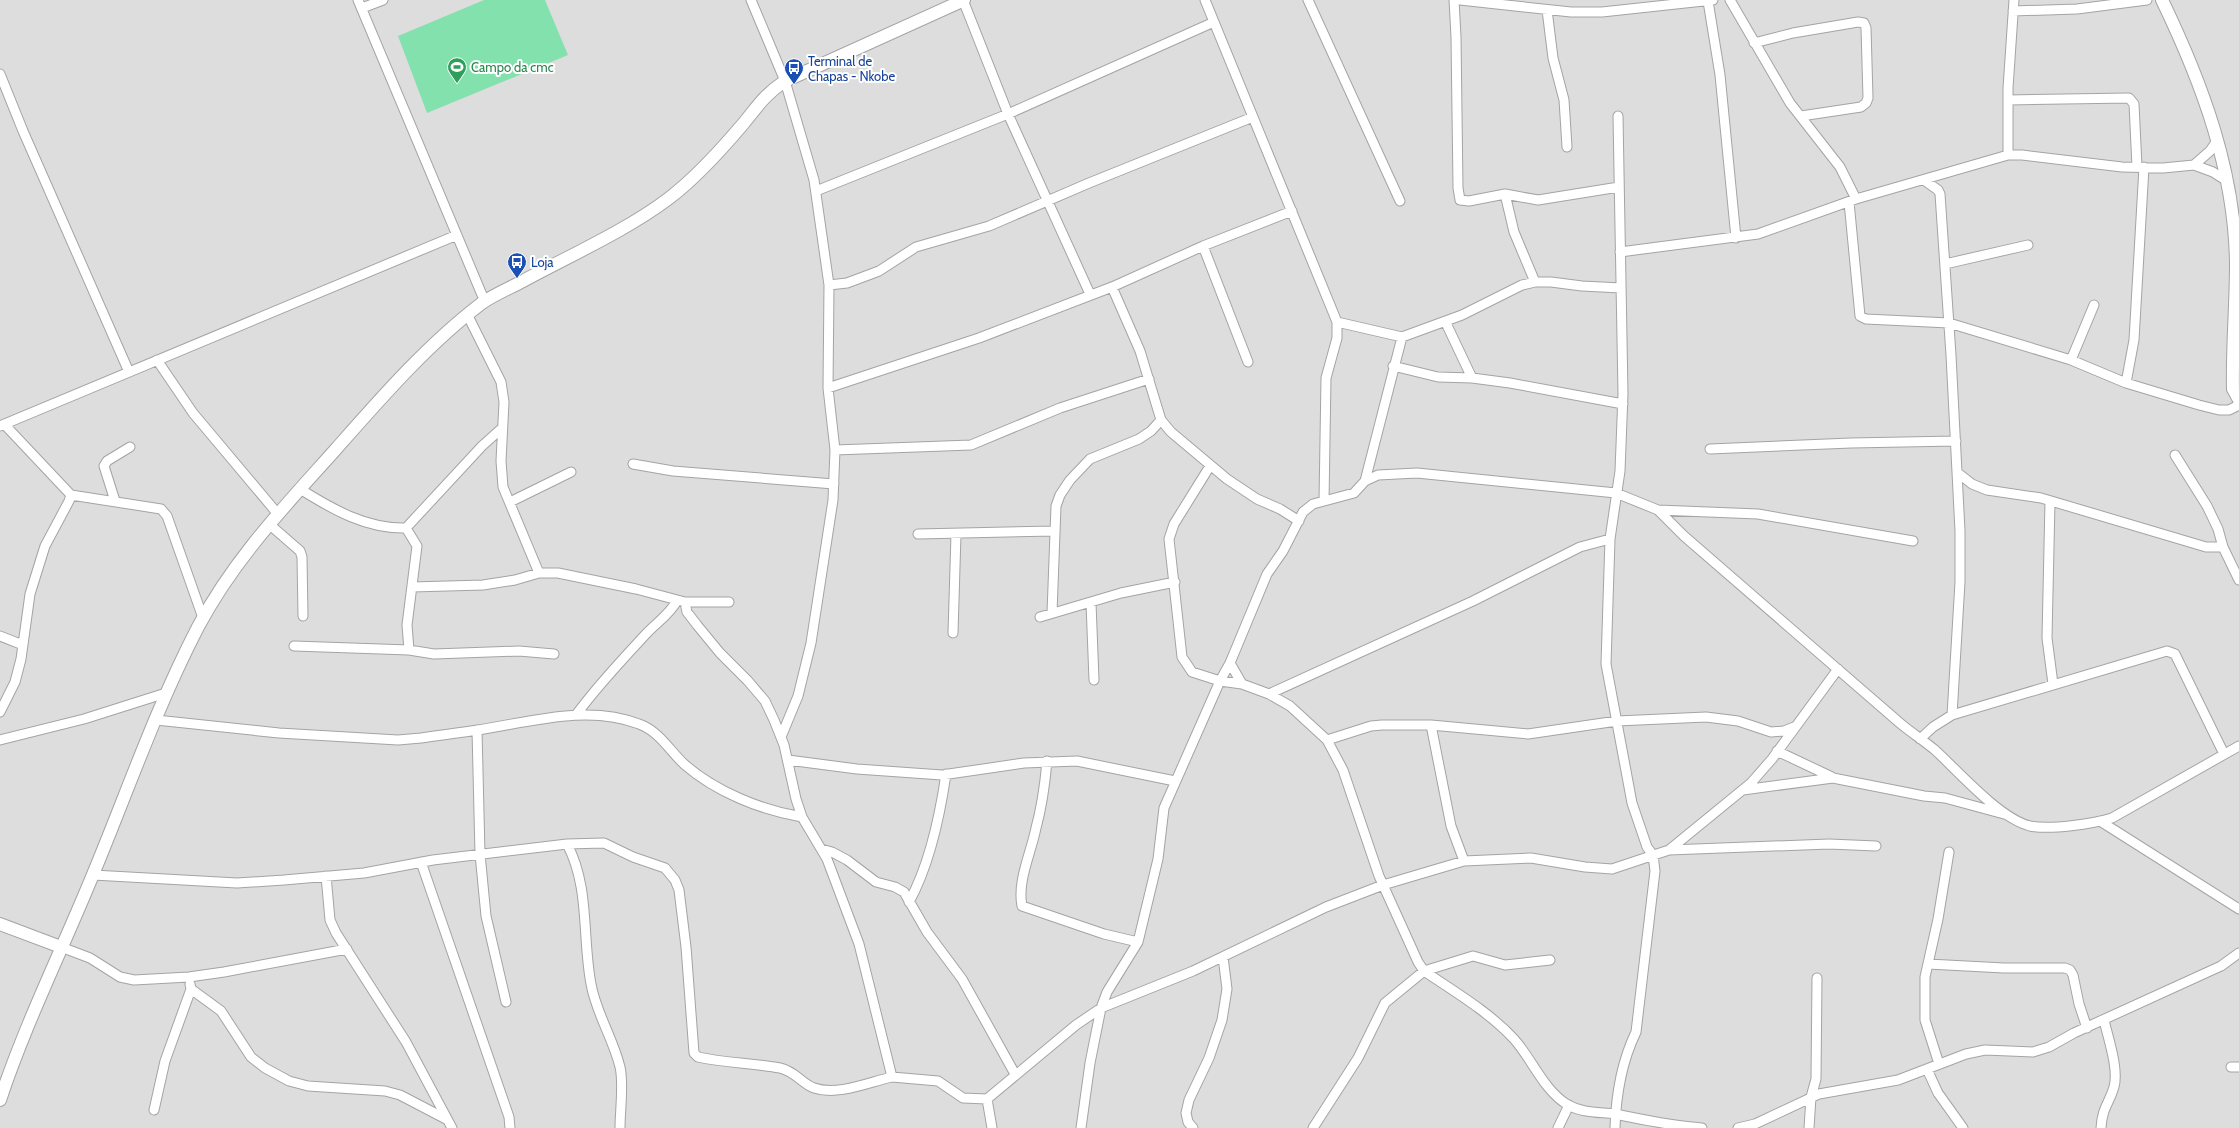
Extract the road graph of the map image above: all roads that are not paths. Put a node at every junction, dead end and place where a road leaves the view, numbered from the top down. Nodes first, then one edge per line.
1 (383, 0) edge
2 (750, 0) edge
3 (963, 0) edge
4 (1204, 0) edge
5 (1308, 0) edge
6 (1454, 0) edge
7 (1460, 0) edge
8 (1711, 0) edge
9 (1730, 0) edge
10 (2014, 0) edge
11 (2147, 0) edge
12 (2162, 0) edge
13 (360, 4) edge
14 (1547, 10) junction
15 (2013, 11) junction
16 (1214, 22) junction
17 (1754, 43) junction
18 (0, 74) edge
19 (785, 81) junction
20 (2008, 100) junction
21 (1008, 114) junction
22 (1618, 116) dead end
23 (1801, 116) junction
24 (1253, 117) junction
25 (2218, 139) junction
26 (1567, 146) dead end
27 (2008, 156) junction
28 (2194, 165) junction
29 (2140, 167) junction
30 (1924, 180) junction
31 (2227, 181) junction
32 (1619, 187) junction
33 (816, 191) junction
34 (1505, 194) junction
35 (2235, 199) edge
36 (1853, 200) junction
37 (1400, 201) dead end
38 (1048, 202) junction
39 (1292, 211) junction
40 (457, 235) junction
41 (1736, 238) junction
42 (2028, 245) dead end
43 (1203, 246) junction
44 (1620, 252) junction
45 (1945, 264) junction
46 (1536, 282) junction
47 (829, 285) junction
48 (1112, 287) junction
49 (1621, 288) junction
50 (1090, 294) junction
51 (485, 302) junction
52 (2094, 305) dead end
53 (468, 316) junction
54 (1445, 321) junction
55 (1337, 322) junction
56 (1949, 323) junction
57 (1402, 337) junction
58 (157, 360) junction
59 (2071, 360) junction
60 (1248, 362) dead end
61 (1393, 366) junction
62 (129, 372) junction
63 (1472, 378) junction
64 (1149, 379) junction
65 (2126, 383) junction
66 (828, 388) junction
67 (2239, 400) edge
68 (1622, 404) junction
69 (2239, 406) edge
70 (1161, 420) junction
71 (2, 425) edge
72 (502, 428) junction
73 (1956, 441) junction
74 (130, 447) dead end
75 (1710, 449) dead end
76 (835, 450) junction
77 (2175, 455) dead end
78 (633, 464) dead end
79 (1210, 466) junction
80 (571, 472) dead end
81 (1958, 473) junction
82 (1365, 481) junction
83 (834, 484) junction
84 (300, 489) junction
85 (1616, 493) junction
86 (71, 495) junction
87 (115, 501) junction
88 (1324, 501) junction
89 (2050, 501) junction
90 (510, 502) junction
91 (1658, 510) junction
92 (277, 513) junction
93 (1299, 521) junction
94 (269, 524) junction
95 (406, 528) junction
96 (1054, 531) junction
97 (918, 534) dead end
98 (956, 534) junction
99 (1610, 539) junction
100 (1913, 541) dead end
101 (2223, 547) junction
102 (539, 573) junction
103 (2239, 580) edge
104 (1174, 582) junction
105 (412, 587) junction
106 (681, 602) junction
107 (729, 602) dead end
108 (1091, 603) junction
109 (1052, 613) junction
110 (303, 616) dead end
111 (1040, 617) dead end
112 (203, 618) junction
113 (953, 633) dead end
114 (0, 636) edge
115 (23, 645) junction
116 (294, 646) dead end
117 (409, 650) junction
118 (554, 654) dead end
119 (1230, 663) junction
120 (1838, 669) junction
121 (1094, 680) dead end
122 (1220, 681) junction
123 (1242, 684) junction
124 (2053, 684) junction
125 (166, 693) junction
126 (1269, 694) junction
127 (0, 712) edge
128 (576, 715) junction
129 (1952, 715) junction
130 (156, 720) junction
131 (1617, 721) junction
132 (1431, 725) junction
133 (1795, 726) junction
134 (477, 730) junction
135 (1771, 732) junction
136 (781, 737) junction
137 (1920, 739) junction
138 (0, 740) edge
139 (1327, 740) junction
140 (2239, 746) edge
141 (1778, 750) junction
142 (2224, 754) junction
143 (788, 760) junction
144 (1047, 761) junction
145 (946, 774) junction
146 (1833, 778) junction
147 (1175, 781) junction
148 (1743, 790) junction
149 (2008, 815) junction
150 (802, 816) junction
151 (2100, 821) junction
152 (567, 844) junction
153 (1876, 846) dead end
154 (821, 849) junction
155 (1670, 850) junction
156 (1949, 852) dead end
157 (480, 854) junction
158 (1652, 855) junction
159 (1464, 861) junction
160 (421, 862) junction
161 (93, 875) junction
162 (326, 876) junction
163 (1383, 885) junction
164 (909, 902) junction
165 (2239, 909) edge
166 (0, 924) edge
167 (1138, 942) junction
168 (60, 947) junction
169 (347, 949) junction
170 (2239, 953) edge
171 (1223, 957) junction
172 (1550, 960) dead end
173 (1928, 964) junction
174 (1424, 971) junction
175 (189, 977) junction
176 (1817, 978) dead end
177 (191, 989) junction
178 (506, 1002) dead end
179 (1101, 1008) junction
180 (2104, 1020) junction
181 (2087, 1028) junction
182 (1939, 1064) junction
183 (1927, 1069) junction
184 (1015, 1074) junction
185 (892, 1077) junction
186 (1811, 1096) junction
187 (988, 1099) junction
188 (0, 1100) edge
189 (1569, 1105) junction
190 (154, 1110) dead end
191 (1615, 1114) junction
192 (446, 1118) junction
193 (452, 1128) edge
194 (510, 1128) edge
195 (620, 1128) edge
196 (992, 1128) edge
197 (1081, 1128) edge
198 (1193, 1128) edge
199 (1313, 1128) edge
200 (1558, 1128) edge
201 (1615, 1128) edge
202 (1702, 1128) edge
203 (1738, 1128) edge
204 (1809, 1128) edge
205 (1963, 1128) edge
206 (2101, 1128) edge

1 - 13 street
2 - 19 street
3 - 19 street
3 - 21 street
4 - 16 street
5 - 37 street
6 - 34 street
7 - 14 street
8 - 14 street
8 - 41 street
9 - 17 street
10 - 15 street
11 - 15 street
12 - 25 street
13 - 40 street
14 - 26 street
15 - 20 street
16 - 21 street
16 - 24 street
17 - 23 street
17 - 23 street
18 - 62 street
19 - 33 street
19 - 51 street
20 - 27 street
20 - 29 street
21 - 33 street
21 - 38 street
22 - 32 street
23 - 36 street
24 - 38 street
24 - 39 street
25 - 28 street
25 - 31 street
27 - 29 street
27 - 30 street
28 - 29 street
28 - 31 street
29 - 65 street
30 - 36 street
30 - 45 street
31 - 35 street
32 - 34 street
32 - 44 street
33 - 47 street
34 - 46 street
35 - 67 street
36 - 41 street
36 - 56 street
38 - 47 street
38 - 50 street
39 - 43 street
39 - 55 street
40 - 51 street
40 - 58 street
41 - 44 street
42 - 45 street
43 - 48 street
43 - 60 street
44 - 49 street
45 - 56 street
46 - 49 street
46 - 54 street
47 - 66 street
48 - 50 street
48 - 64 street
49 - 68 street
50 - 66 street
51 - 53 street
52 - 59 street
53 - 72 street
53 - 84 street
54 - 57 street
54 - 63 street
55 - 57 street
55 - 88 street
56 - 59 street
56 - 73 street
57 - 61 street
58 - 62 street
58 - 92 street
59 - 65 street
61 - 63 street
61 - 82 street
62 - 71 street
63 - 68 street
64 - 70 street
64 - 76 street
65 - 69 street
66 - 76 street
68 - 85 street
70 - 79 street
70 - 96 street
71 - 86 street
72 - 90 street
72 - 95 street
73 - 75 street
73 - 81 street
74 - 87 street
76 - 83 street
77 - 101 street
78 - 83 street
79 - 93 street
79 - 104 street
80 - 90 street
81 - 89 street
81 - 129 street
82 - 85 street
82 - 88 street
83 - 136 street
84 - 92 street
84 - 95 street
85 - 91 street
85 - 99 street
86 - 87 street
86 - 115 street
87 - 112 street
88 - 93 street
89 - 101 street
89 - 124 street
90 - 102 street
91 - 100 street
91 - 120 street
92 - 94 street
93 - 119 street
94 - 110 street
94 - 112 street
95 - 105 street
96 - 98 street
96 - 109 street
97 - 98 street
98 - 113 street
99 - 126 street
99 - 131 street
101 - 103 street
102 - 105 street
102 - 106 street
104 - 108 street
104 - 122 street
105 - 117 street
106 - 107 street
106 - 128 street
106 - 136 street
108 - 109 street
108 - 121 street
109 - 111 street
112 - 125 street
114 - 115 street
115 - 127 street
116 - 117 street
117 - 118 street
119 - 122 street
119 - 123 street
120 - 133 street
120 - 137 street
122 - 123 street
122 - 147 street
123 - 126 street
124 - 129 street
124 - 142 street
125 - 130 street
125 - 138 street
126 - 139 street
128 - 134 street
128 - 150 street
129 - 137 street
130 - 134 street
130 - 161 street
131 - 132 street
131 - 135 street
131 - 158 street
132 - 139 street
132 - 159 street
133 - 135 street
133 - 141 street
134 - 157 street
135 - 141 street
136 - 143 street
137 - 149 street
139 - 163 street
140 - 142 street
141 - 146 street
141 - 148 street
142 - 151 street
143 - 145 street
143 - 150 street
144 - 145 street
144 - 147 street
144 - 167 street
145 - 164 street
146 - 148 street
146 - 149 street
147 - 167 street
148 - 155 street
149 - 151 street
150 - 154 street
151 - 165 street
152 - 157 street
152 - 185 street
152 - 195 street
153 - 155 street
154 - 164 street
154 - 185 street
155 - 158 street
156 - 173 street
157 - 160 street
157 - 178 street
158 - 159 street
158 - 191 street
159 - 163 street
160 - 162 street
160 - 194 street
161 - 162 street
161 - 168 street
162 - 169 street
163 - 171 street
163 - 174 street
164 - 184 street
166 - 168 street
167 - 179 street
168 - 175 street
168 - 188 street
169 - 175 street
169 - 192 street
170 - 180 street
171 - 179 street
171 - 198 street
172 - 174 street
173 - 181 street
173 - 182 street
174 - 189 street
174 - 199 street
175 - 177 street
176 - 186 street
177 - 190 street
177 - 192 street
179 - 184 street
179 - 197 street
180 - 181 street
180 - 206 street
181 - 182 street
182 - 183 street
183 - 186 street
183 - 205 street
184 - 187 street
185 - 187 street
186 - 203 street
186 - 204 street
187 - 196 street
189 - 191 street
189 - 200 street
191 - 201 street
191 - 202 street
192 - 193 street

